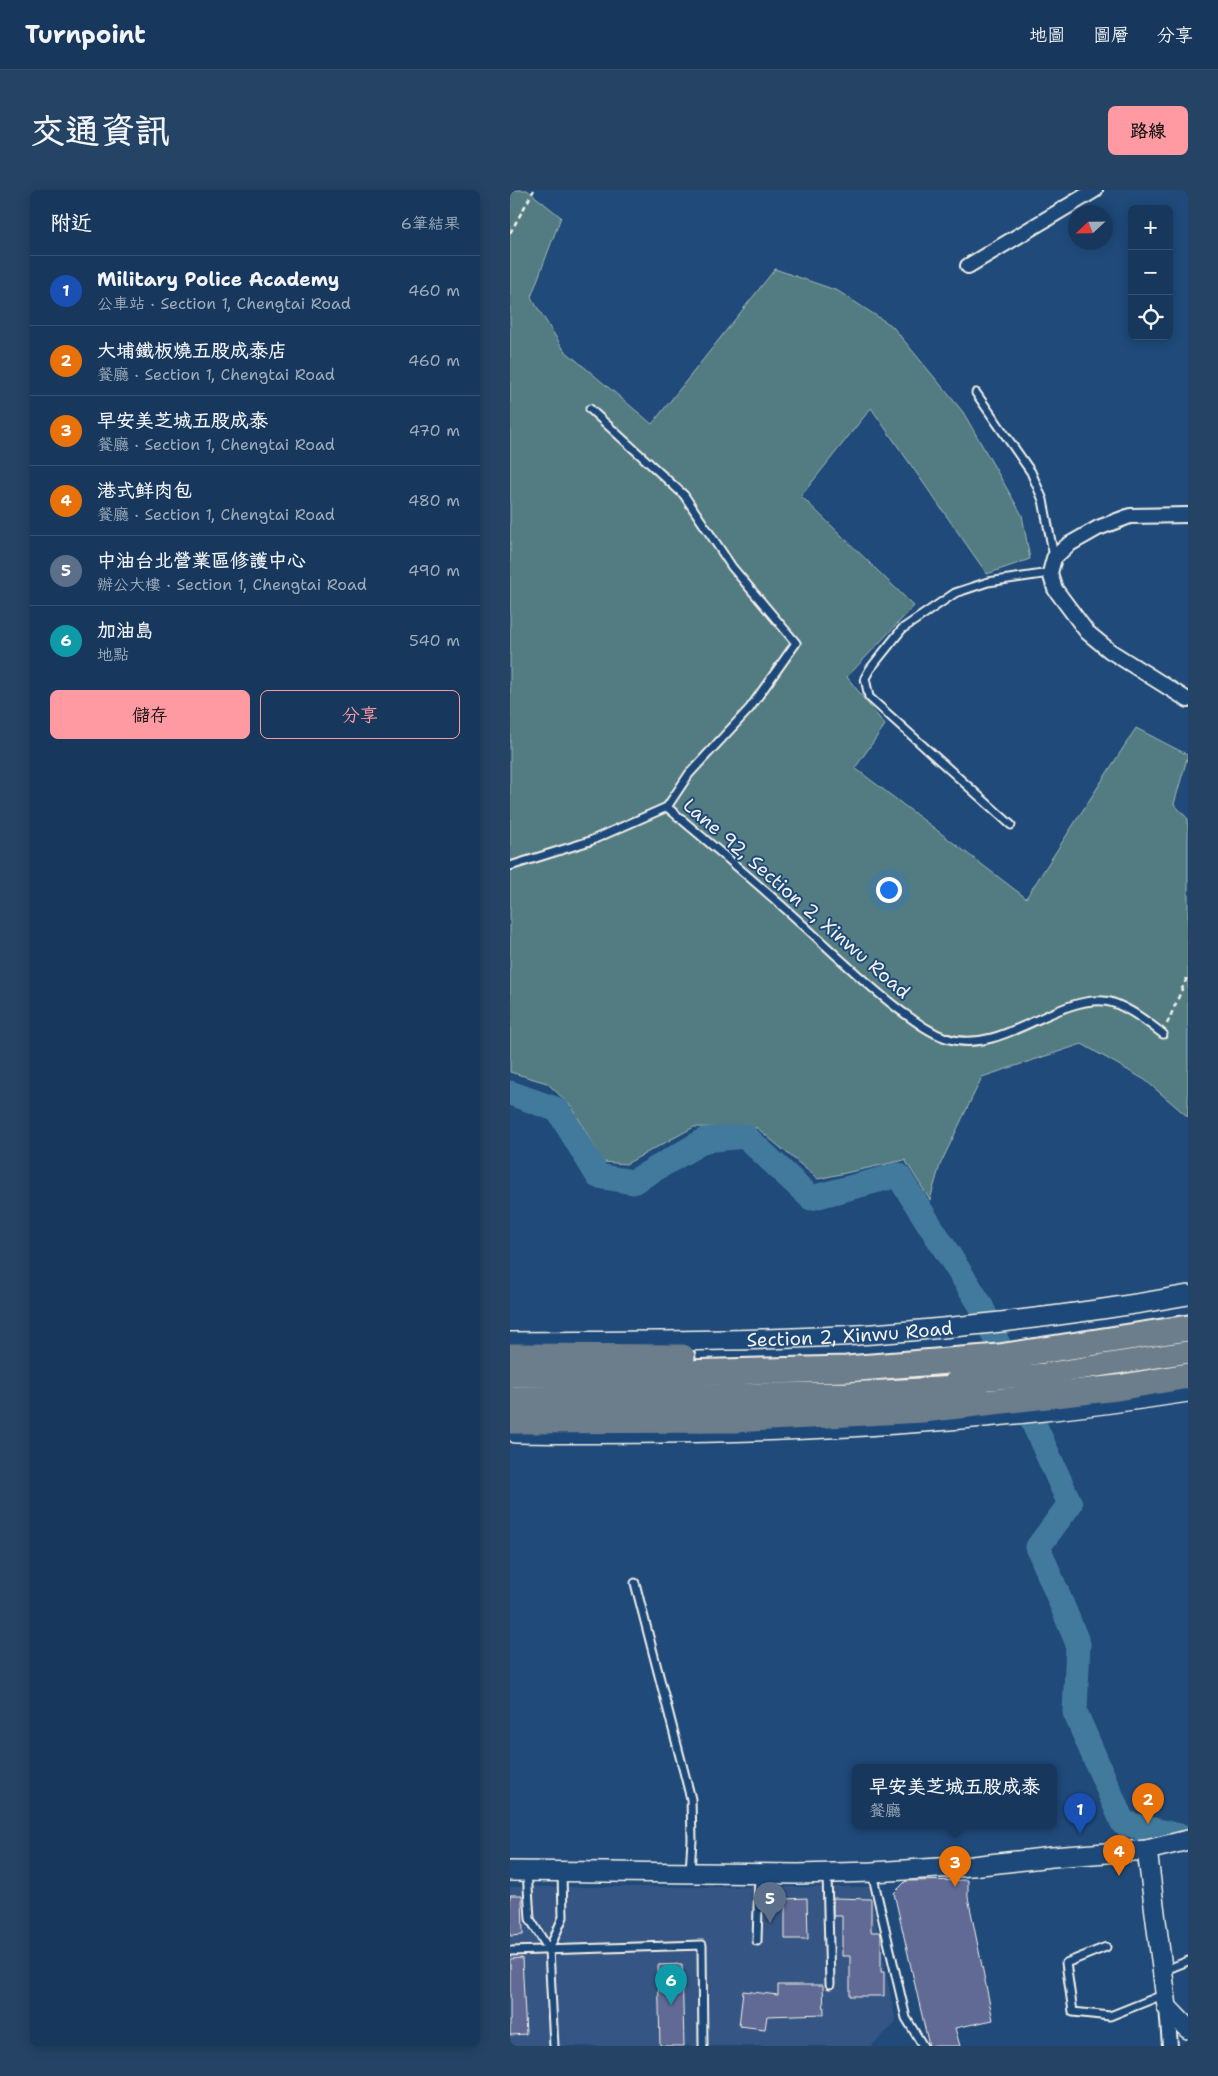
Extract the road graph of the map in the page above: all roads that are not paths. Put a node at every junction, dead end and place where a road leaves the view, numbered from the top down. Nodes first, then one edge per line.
1 (1096, 190) edge
2 (968, 266) dead end
3 (976, 393) dead end
4 (590, 409) dead end
5 (1188, 515) edge
6 (1054, 558) junction
7 (1050, 574) junction
8 (1188, 700) edge
9 (667, 807) junction
10 (1011, 825) dead end
11 (510, 866) edge
12 (1163, 1034) road end
13 (1188, 1295) edge
14 (1188, 1314) edge
15 (1188, 1328) edge
16 (1188, 1336) edge
17 (510, 1342) edge
18 (1188, 1352) edge
19 (510, 1356) edge
20 (1157, 1358) junction
21 (1188, 1360) edge
22 (510, 1374) edge
23 (1188, 1376) edge
24 (510, 1379) edge
25 (1188, 1392) edge
26 (510, 1394) edge
27 (510, 1399) edge
28 (510, 1421) edge
29 (510, 1433) edge
30 (635, 1584) dead end
31 (1188, 1840) edge
32 (1147, 1850) junction
33 (519, 1871) edge
34 (562, 1871) junction
35 (872, 1872) junction
36 (690, 1873) junction
37 (827, 1873) junction
38 (759, 1874) junction
39 (757, 1941) dead end
40 (1106, 1947) dead end
41 (549, 1950) junction
42 (510, 1951) edge
43 (1188, 1961) edge
44 (1162, 1971) junction
45 (830, 1984) dead end
46 (1166, 2000) junction
47 (1188, 2028) edge
48 (554, 2046) edge
49 (703, 2046) edge
50 (923, 2046) edge
51 (1170, 2046) edge

1 - 2 street
3 - 6 lane
4 - 9 lane, Lane 92, Section 2, Xinwu Road
5 - 6 street
6 - 7 street
7 - 8 street
7 - 10 lane
9 - 11 lane
9 - 12 lane, Lane 92, Section 2, Xinwu Road
13 - 17 main road, Section 2, Xinwu Road
14 - 19 highway
15 - 22 highway
16 - 24 main road, Section 2, Xinwu Road
18 - 20 main road
20 - 21 main road
20 - 26 main road
21 - 27 highway
23 - 28 highway
25 - 29 main road
30 - 36 lane
31 - 32 main road
32 - 35 main road
32 - 44 main road
33 - 34 main road
33 - 41 lane
34 - 36 main road
34 - 41 lane
35 - 37 main road
35 - 50 lane
36 - 38 main road
37 - 38 main road
37 - 45 lane
38 - 39 lane
40 - 46 lane
41 - 42 lane
41 - 48 lane
41 - 49 lane
43 - 44 lane
44 - 46 main road
46 - 47 main road
46 - 51 street

